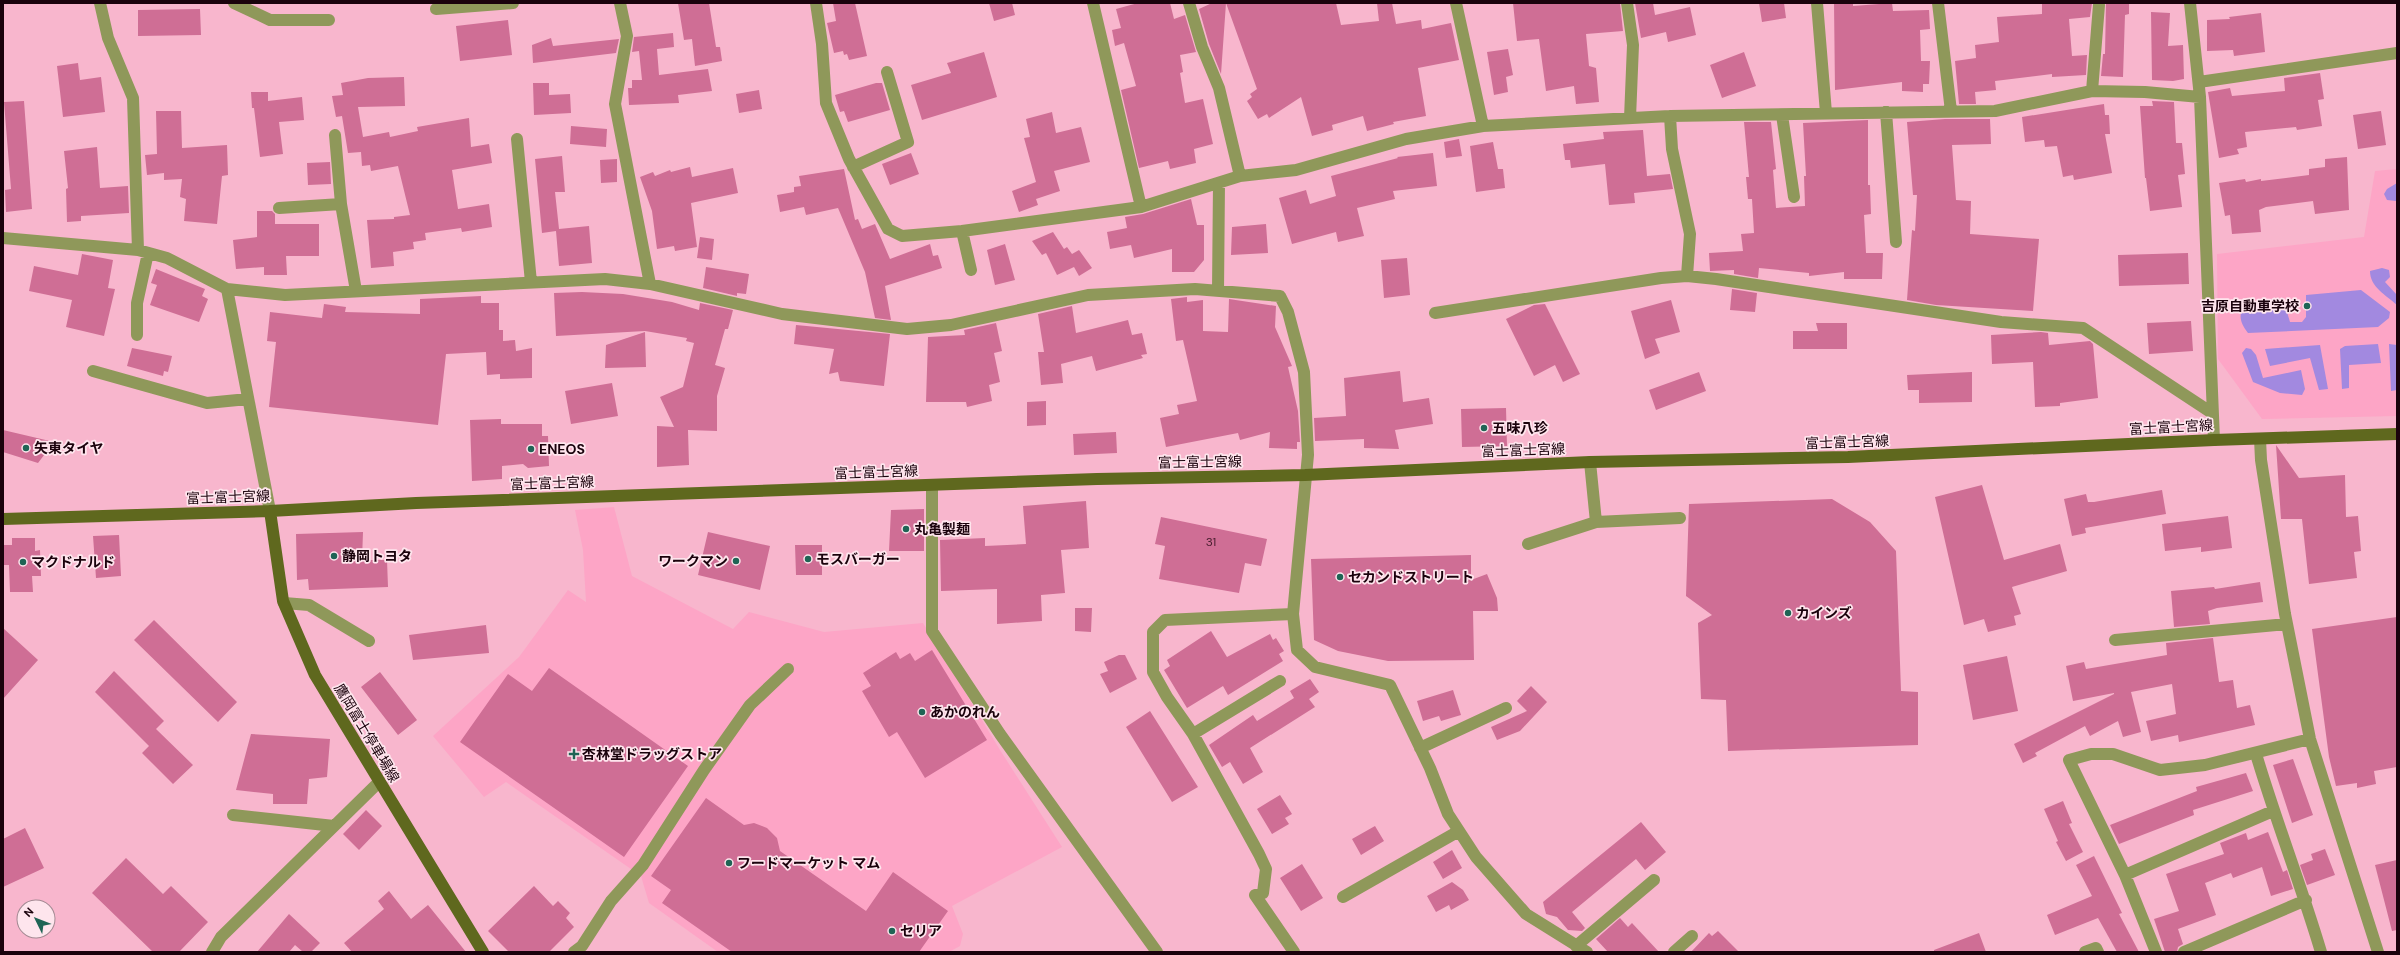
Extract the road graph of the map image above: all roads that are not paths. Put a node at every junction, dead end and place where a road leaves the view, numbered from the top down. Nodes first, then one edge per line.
1 (101, 3) edge
2 (234, 3) edge
3 (513, 3) edge
4 (620, 3) edge
5 (816, 3) edge
6 (1092, 3) edge
7 (1189, 3) edge
8 (1456, 3) edge
9 (1626, 3) edge
10 (1817, 3) edge
11 (1938, 3) edge
12 (2190, 3) edge
13 (2099, 6) dead end
14 (436, 9) dead end
15 (330, 20) dead end
16 (2397, 53) edge
17 (887, 72) dead end
18 (2199, 82) junction
19 (2092, 91) junction
20 (2200, 97) junction
21 (1951, 111) junction
22 (1886, 112) junction
23 (1826, 113) junction
24 (1782, 115) junction
25 (1670, 116) junction
26 (1630, 118) junction
27 (1483, 126) junction
28 (335, 135) dead end
29 (517, 139) dead end
30 (854, 167) junction
31 (1240, 176) junction
32 (1219, 182) junction
33 (1794, 197) dead end
34 (341, 204) junction
35 (1141, 207) junction
36 (280, 208) dead end
37 (962, 231) junction
38 (3, 238) edge
39 (1896, 242) dead end
40 (143, 251) junction
41 (971, 270) dead end
42 (1688, 276) junction
43 (531, 282) junction
44 (650, 284) junction
45 (227, 289) junction
46 (356, 291) junction
47 (1218, 291) junction
48 (1435, 313) dead end
49 (137, 335) dead end
50 (93, 371) dead end
51 (248, 399) junction
52 (2212, 413) junction
53 (2397, 434) edge
54 (2260, 439) junction
55 (2214, 440) junction
56 (1590, 462) junction
57 (1305, 475) junction
58 (932, 484) junction
59 (270, 511) junction
60 (1680, 518) dead end
61 (3, 519) edge
62 (1596, 522) junction
63 (1528, 544) dead end
64 (284, 603) junction
65 (1293, 614) junction
66 (2286, 624) junction
67 (2115, 640) dead end
68 (369, 641) dead end
69 (788, 669) dead end
70 (1280, 681) dead end
71 (1506, 708) dead end
72 (1193, 734) junction
73 (2310, 739) junction
74 (1420, 748) junction
75 (2256, 754) junction
76 (379, 782) junction
77 (2273, 811) junction
78 (233, 815) dead end
79 (334, 826) junction
80 (1459, 831) junction
81 (2125, 875) junction
82 (1654, 880) dead end
83 (1344, 897) dead end
84 (2306, 900) junction
85 (1692, 936) dead end
86 (1576, 946) junction
87 (212, 952) edge
88 (483, 952) edge
89 (574, 952) edge
90 (1157, 952) edge
91 (1294, 952) edge
92 (1587, 952) edge
93 (1674, 952) edge
94 (2085, 952) edge
95 (2098, 952) edge
96 (2156, 952) edge
97 (2184, 952) edge
98 (2320, 952) edge
99 (2378, 952) edge

1 - 40 street
2 - 15 street
3 - 14 street
4 - 44 street
5 - 30 street
6 - 35 street
7 - 31 street
8 - 27 street
9 - 26 street
10 - 23 street
11 - 21 street
12 - 18 street
13 - 19 street
16 - 18 street
17 - 30 street
18 - 20 street
19 - 20 street
19 - 21 street
20 - 52 street
21 - 22 street
22 - 23 street
22 - 39 street
23 - 24 street
24 - 25 street
24 - 33 street
25 - 26 street
25 - 42 street
26 - 27 street
27 - 31 street
28 - 34 street
29 - 43 street
30 - 37 street
31 - 32 street
32 - 35 street
32 - 47 street
34 - 36 street
34 - 46 street
35 - 37 street
37 - 41 street
38 - 40 street
40 - 45 street
40 - 49 street
42 - 48 street
42 - 52 street
43 - 44 street
43 - 46 street
44 - 47 street
45 - 46 street
45 - 51 street
47 - 57 street
50 - 51 street
51 - 59 street
52 - 55 street
53 - 54 main road, 富士富士宮線
54 - 55 main road, 富士富士宮線
54 - 66 street
55 - 56 main road, 富士富士宮線
56 - 57 main road, 富士富士宮線
56 - 62 street
57 - 58 main road, 富士富士宮線
57 - 65 street
58 - 59 main road, 富士富士宮線
58 - 90 street
59 - 61 main road, 富士富士宮線
59 - 64 main road, 鷹岡富士停車場線
60 - 62 street
62 - 63 street
64 - 68 street
64 - 76 main road, 鷹岡富士停車場線
65 - 72 street
65 - 74 street
66 - 67 street
66 - 73 street
69 - 89 street
70 - 72 street
71 - 74 street
72 - 91 street
73 - 75 street
73 - 99 street
74 - 80 street
75 - 77 street
75 - 81 street
76 - 79 street
76 - 88 main road, 鷹岡富士停車場線
77 - 81 street
77 - 84 street
78 - 79 street
79 - 87 street
80 - 83 street
80 - 86 street
81 - 96 street
82 - 86 street
84 - 97 street
84 - 98 street
85 - 93 street
86 - 92 street
94 - 95 street

